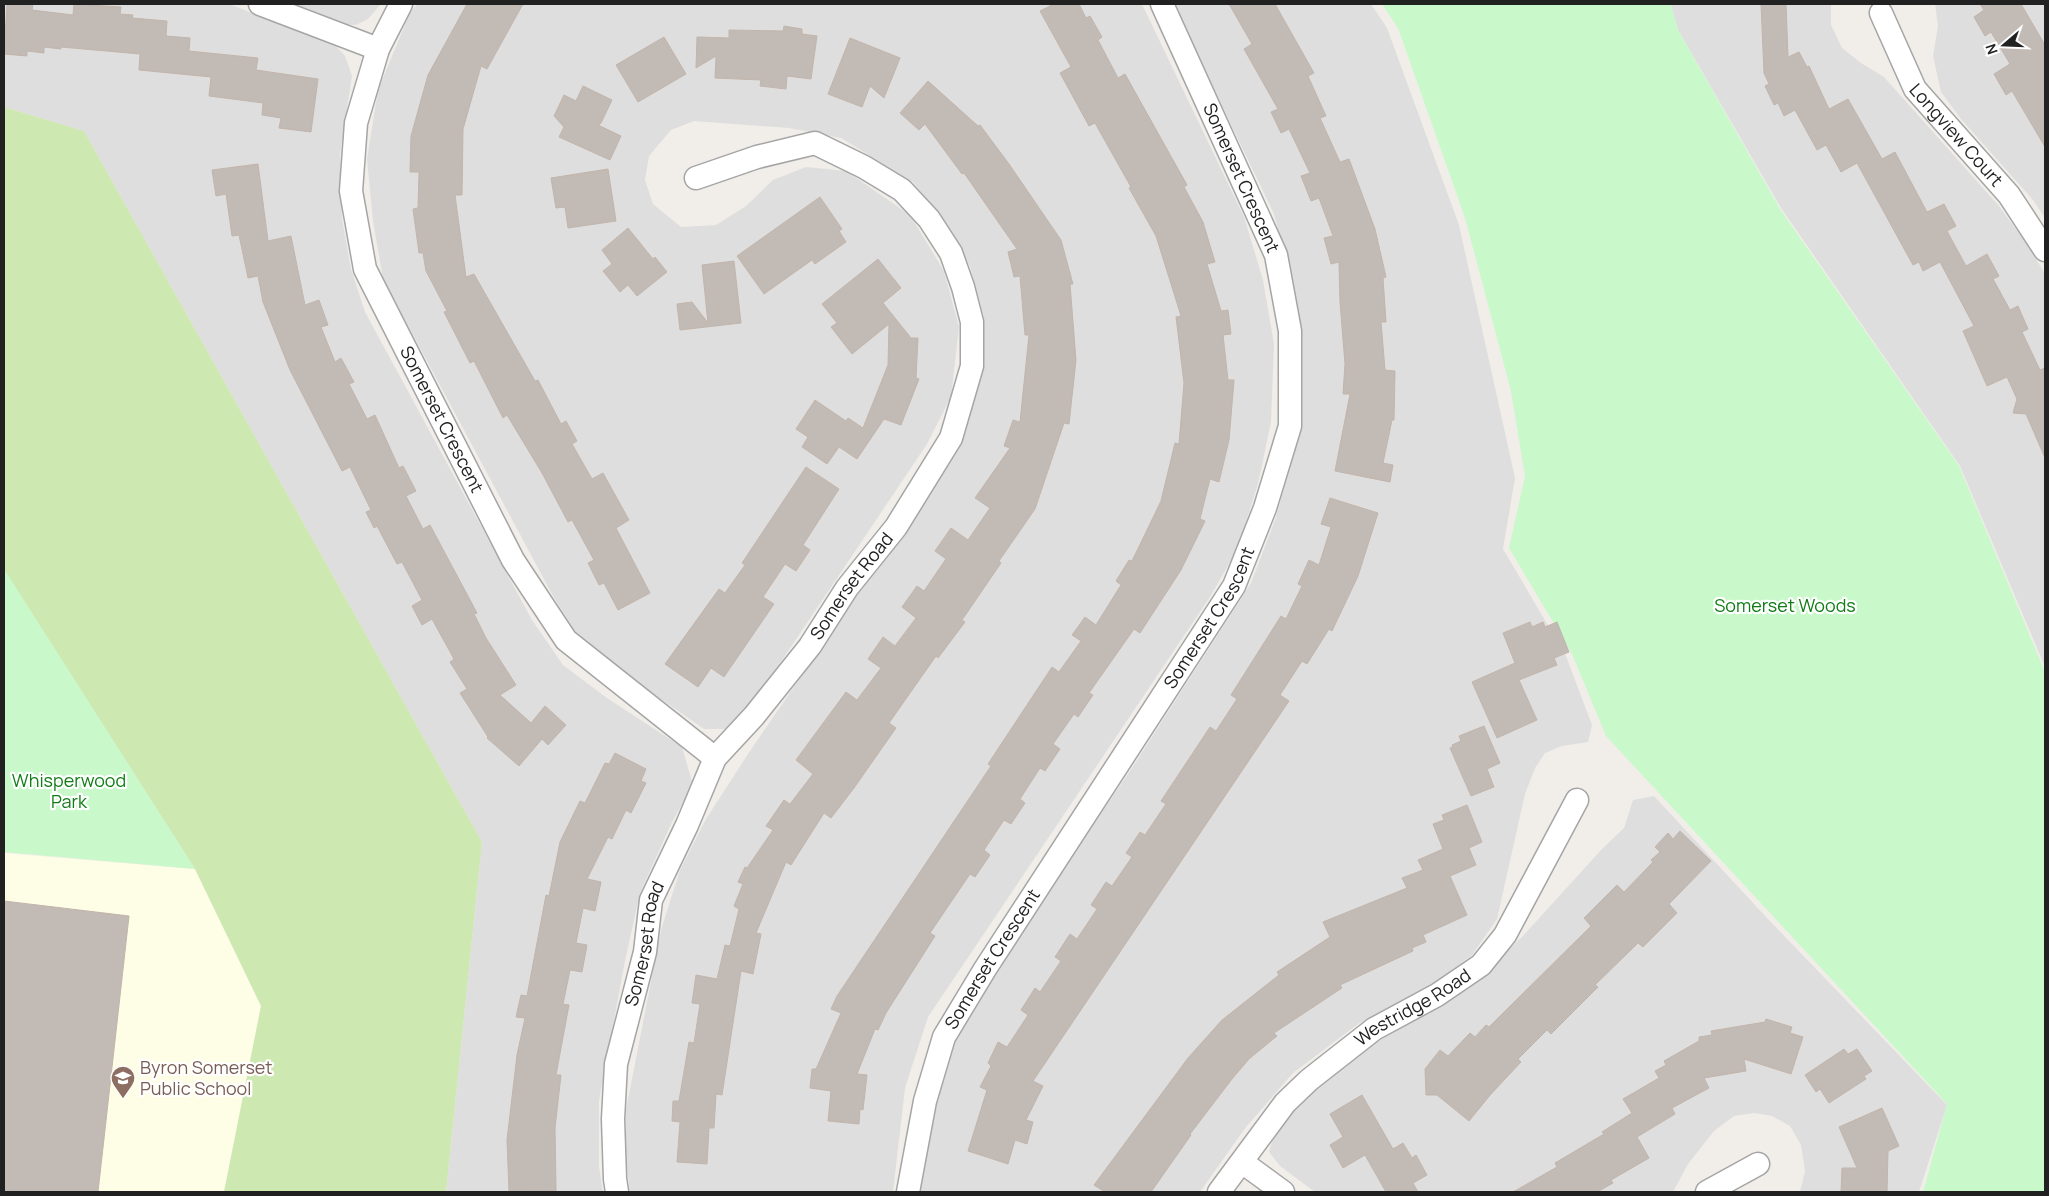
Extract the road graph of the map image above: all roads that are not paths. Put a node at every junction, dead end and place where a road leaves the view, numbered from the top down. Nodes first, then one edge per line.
1 (260, 4) edge
2 (401, 4) edge
3 (1162, 4) edge
4 (1881, 13) dead end
5 (378, 49) junction
6 (696, 178) dead end
7 (2045, 250) edge
8 (715, 758) junction
9 (1577, 800) dead end
10 (1242, 1162) junction
11 (1758, 1164) dead end
12 (618, 1192) edge
13 (908, 1192) edge
14 (1219, 1192) edge
15 (1283, 1192) edge
16 (1707, 1192) edge

1 - 5 street
2 - 5 street, Somerset Crescent
3 - 13 street, Somerset Crescent
4 - 7 street, Longview Court
5 - 8 street, Somerset Crescent
6 - 8 street, Somerset Road
8 - 12 street, Somerset Road
9 - 10 street, Westridge Road
10 - 14 street, Westridge Road
10 - 15 street
11 - 16 street

